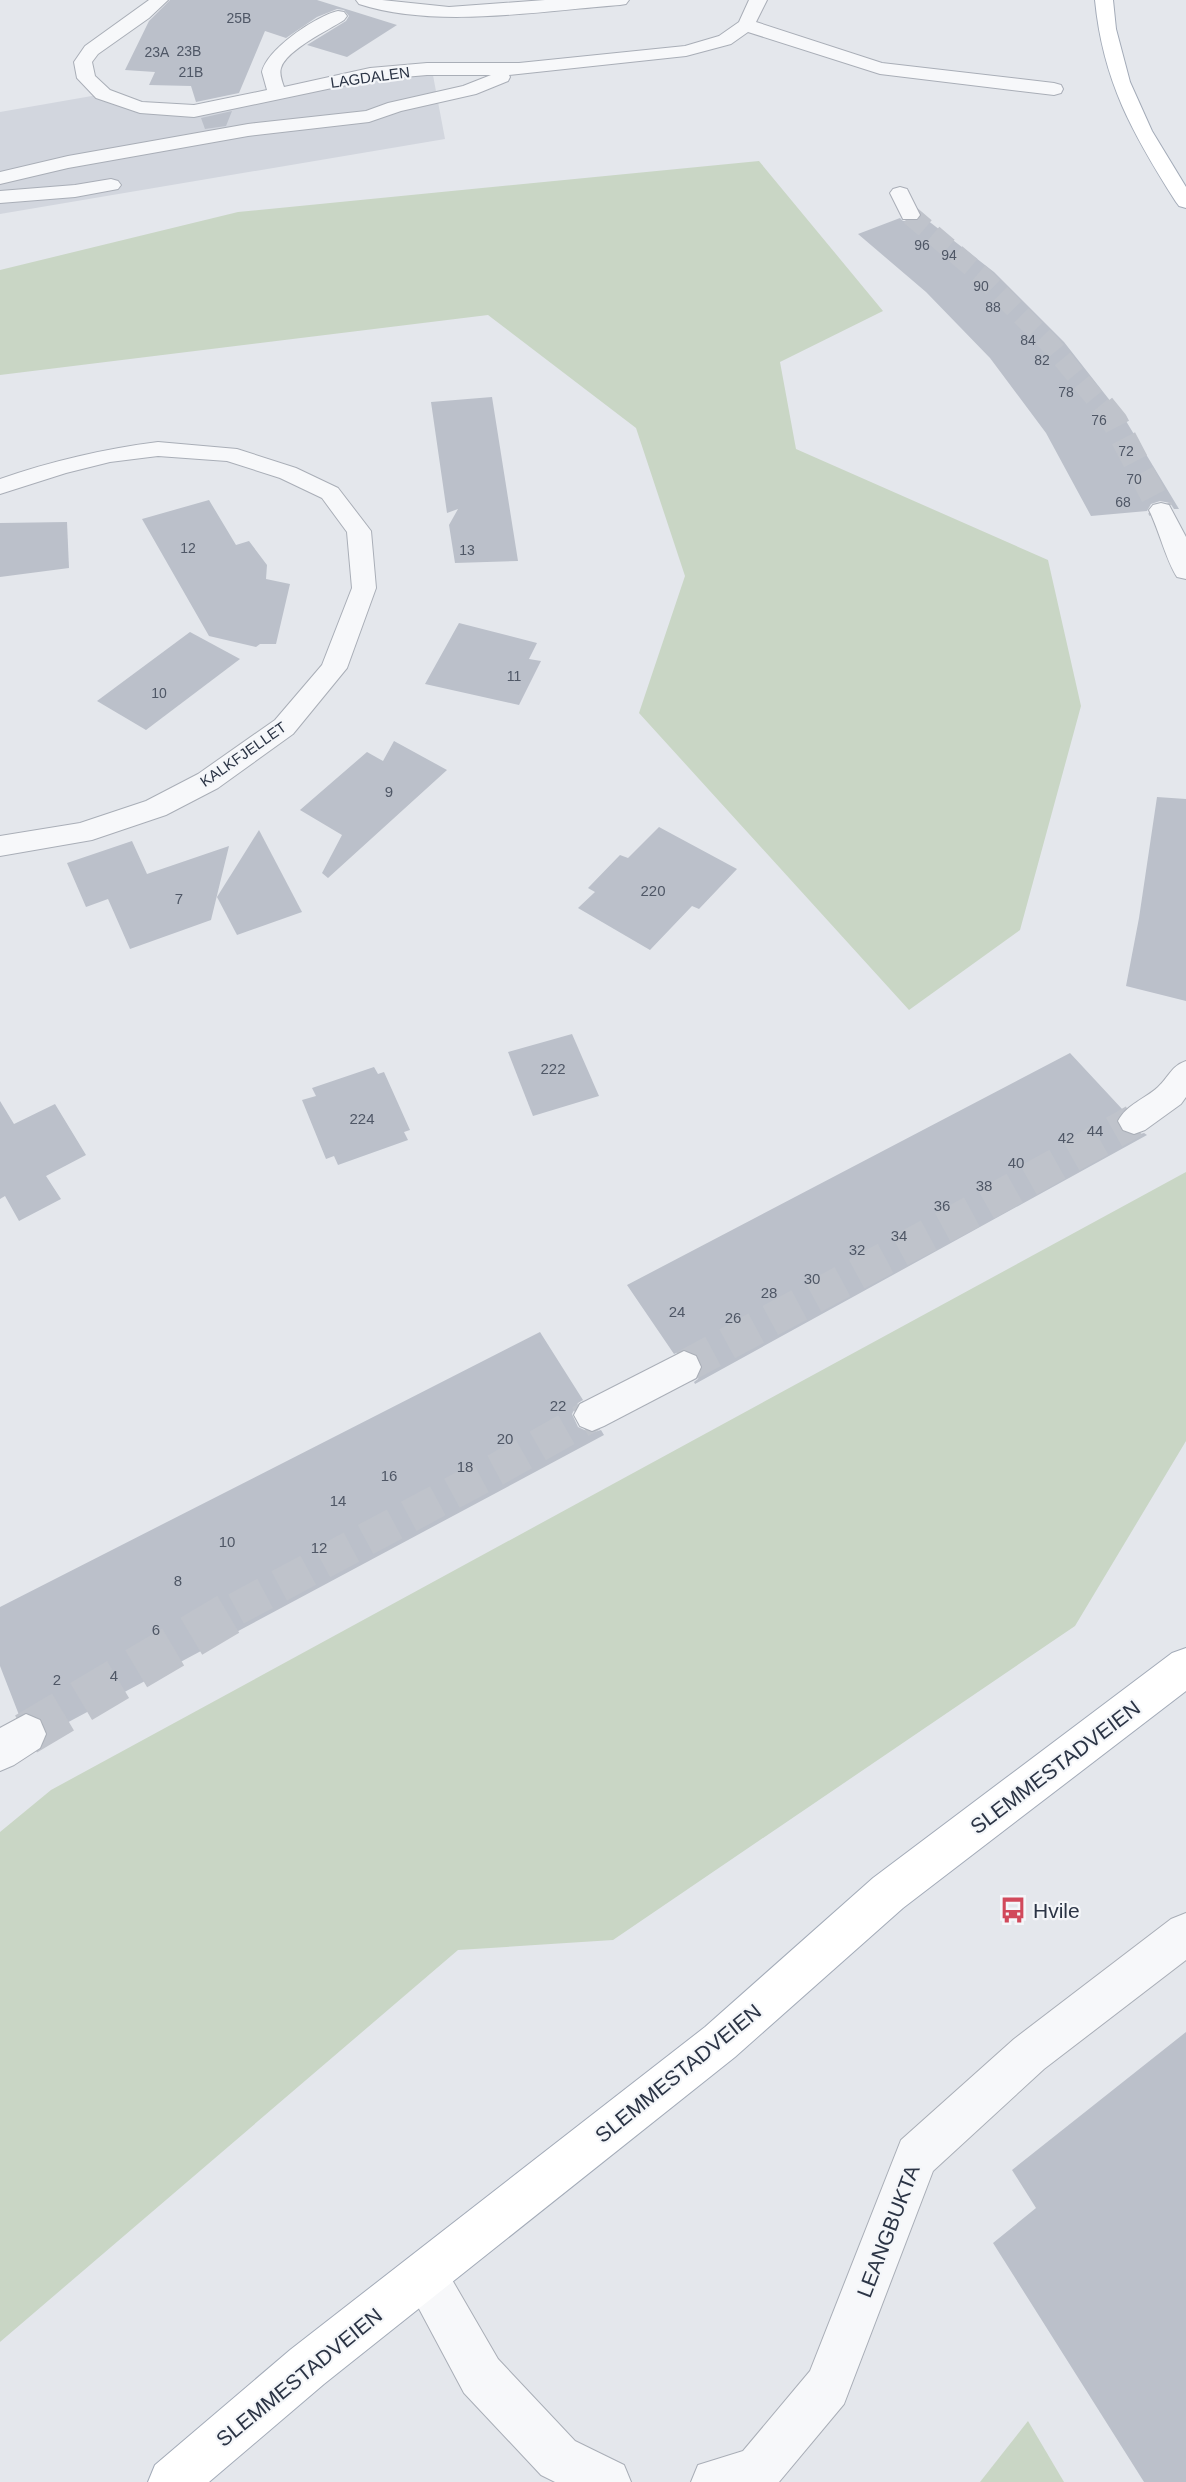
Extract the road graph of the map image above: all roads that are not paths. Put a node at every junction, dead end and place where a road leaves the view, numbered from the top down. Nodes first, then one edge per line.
1 (159, 0) edge
2 (365, 0) edge
3 (620, 0) edge
4 (758, 0) edge
5 (1104, 0) edge
6 (338, 16) dead end
7 (746, 25) junction
8 (519, 69) junction
9 (1054, 89) dead end
10 (277, 93) junction
11 (0, 178) edge
12 (111, 185) dead end
13 (900, 193) dead end
14 (0, 197) edge
15 (1186, 202) edge
16 (910, 215) tunnel mouth
17 (0, 486) edge
18 (1161, 510) tunnel mouth
19 (1186, 572) edge
20 (0, 846) edge
21 (1186, 1074) edge
22 (1134, 1121) tunnel mouth
23 (684, 1367) tunnel mouth
24 (592, 1415) tunnel mouth
25 (1186, 1667) edge
26 (1186, 1934) edge
27 (424, 2275) junction
28 (172, 2482) edge
29 (607, 2482) edge
30 (715, 2482) edge

1 - 10 street, LAGDALEN
2 - 3 street
4 - 7 street
5 - 15 main road
6 - 10 street
7 - 8 street, LAGDALEN
7 - 9 street
8 - 10 street, LAGDALEN
8 - 11 street
12 - 14 street
13 - 16 street
17 - 20 street, KALKFJELLET
18 - 19 street
21 - 22 street
23 - 24 street
25 - 27 main road, SLEMMESTADVEIEN
26 - 30 street, LEANGBUKTA
27 - 28 main road, SLEMMESTADVEIEN
27 - 29 street

